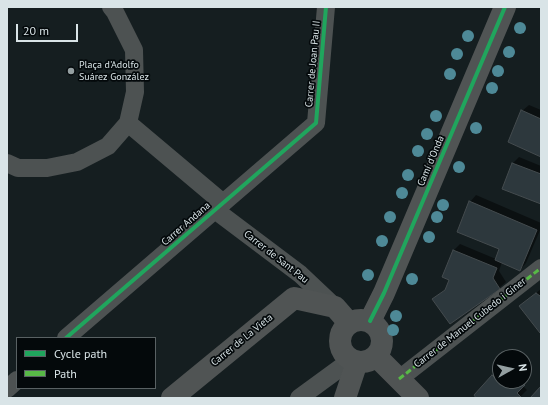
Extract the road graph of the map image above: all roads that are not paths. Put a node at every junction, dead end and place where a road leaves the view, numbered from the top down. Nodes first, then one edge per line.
1 (111, 7) edge
2 (326, 7) edge
3 (506, 7) edge
4 (128, 123) junction
5 (316, 123) joint
6 (7, 163) edge
7 (219, 206) junction
8 (541, 268) edge
9 (300, 274) junction
10 (294, 298) junction
11 (335, 307) junction
12 (360, 322) junction
13 (67, 337) edge
14 (361, 359) junction
15 (399, 379) junction
16 (16, 381) edge
17 (7, 389) edge
18 (172, 398) edge
19 (299, 398) edge
20 (345, 398) edge
21 (418, 398) edge

1 - 4 street
2 - 5 street, Carrer de Joan Pau II
3 - 12 street, Camí d'Onda
4 - 6 street
4 - 7 street, Carrer de Sant Pau
5 - 7 street, Carrer Andana
7 - 9 street, Carrer de Sant Pau
7 - 13 street, Carrer Andana
8 - 15 street, Carrer de Manuel Cubedo i Giner
9 - 10 street
9 - 11 street, Carrer de Sant Pau
10 - 11 street, Carrer de Sant Pau
10 - 18 street, Carrer de La Vieta
11 - 12 street, Carrer de Sant Pau
12 - 14 street
12 - 14 street
14 - 15 street
14 - 19 street
14 - 20 street
15 - 21 street
16 - 17 street

